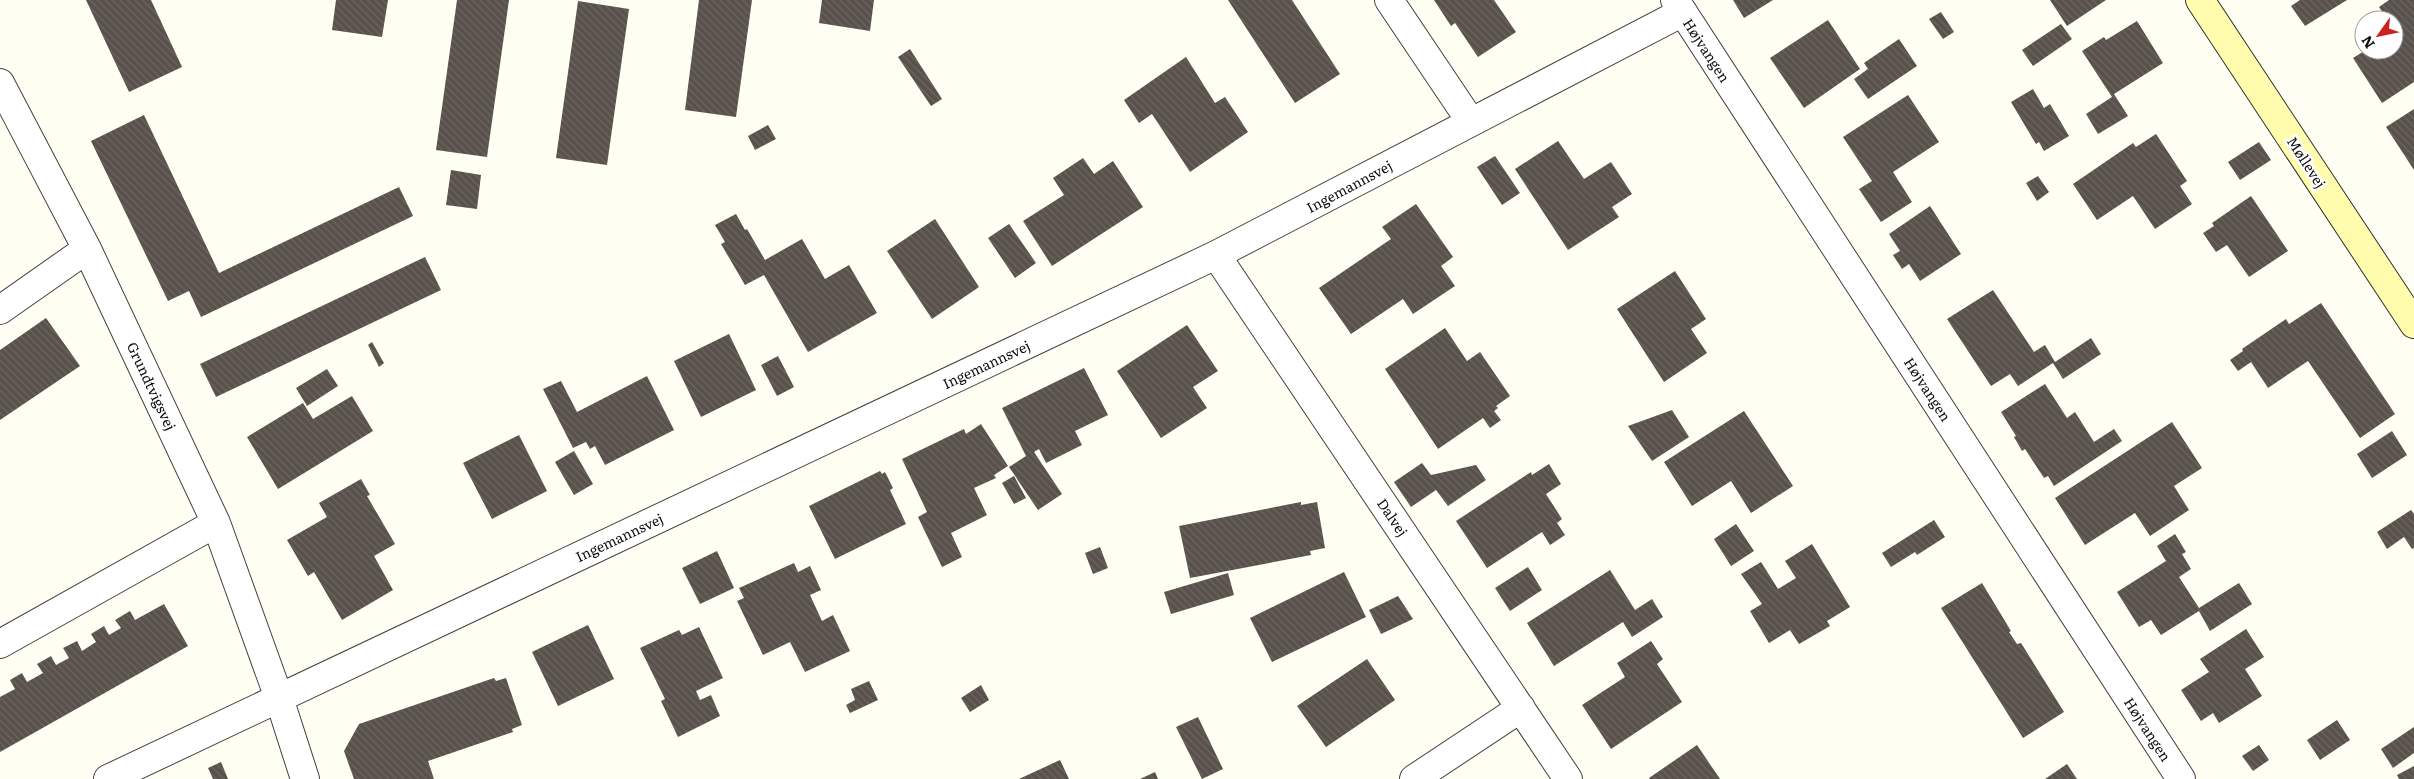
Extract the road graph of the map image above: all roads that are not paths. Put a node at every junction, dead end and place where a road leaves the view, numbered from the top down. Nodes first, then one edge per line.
1 (1390, 0) edge
2 (2200, 0) edge
3 (1679, 6) edge
4 (0, 83) edge
5 (1472, 122) junction
6 (88, 249) junction
7 (1216, 255) junction
8 (0, 310) edge
9 (2414, 324) edge
10 (216, 523) junction
11 (0, 644) edge
12 (280, 698) junction
13 (1522, 708) junction
14 (108, 779) edge
15 (306, 779) edge
16 (1414, 779) edge
17 (1568, 779) edge
18 (2181, 779) edge

1 - 5 street
2 - 9 street, Møllevej
3 - 5 street, Ingemannsvej
3 - 18 street, Højvangen
4 - 6 street, Grundtvigsvej
5 - 7 street, Ingemannsvej
6 - 8 street
6 - 10 street, Grundtvigsvej
7 - 12 street, Ingemannsvej
7 - 13 street, Dalvej
10 - 11 street
10 - 12 street, Grundtvigsvej
12 - 14 street
12 - 15 street, Grundtvigsvej
13 - 16 street
13 - 17 street, Dalvej

